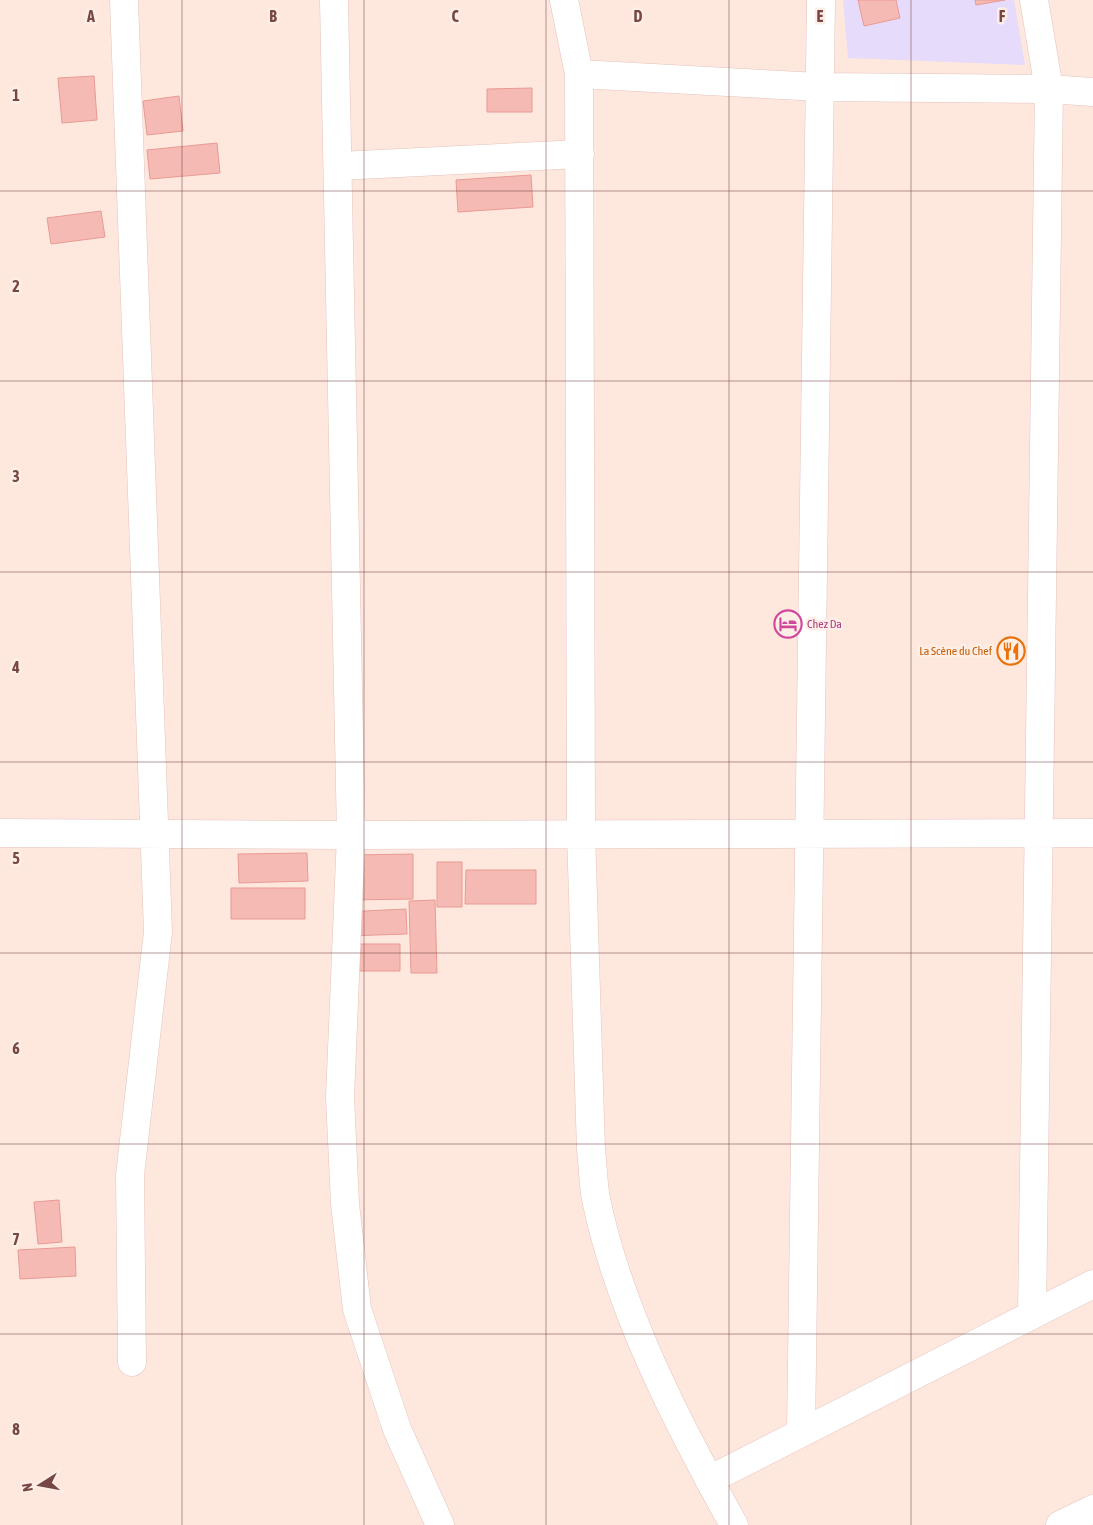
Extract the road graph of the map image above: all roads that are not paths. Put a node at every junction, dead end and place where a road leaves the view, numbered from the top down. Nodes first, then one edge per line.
1 (124, 0) edge
2 (334, 0) edge
3 (564, 0) edge
4 (821, 0) edge
5 (1034, 0) edge
6 (579, 74) junction
7 (818, 87) junction
8 (1049, 89) junction
9 (1093, 92) edge
10 (580, 154) junction
11 (338, 166) junction
12 (0, 833) edge
13 (155, 833) junction
14 (581, 833) junction
15 (809, 833) junction
16 (1039, 833) junction
17 (1093, 833) edge
18 (351, 835) junction
19 (1093, 1284) edge
20 (1032, 1316) junction
21 (132, 1362) dead end
22 (801, 1432) junction
23 (709, 1480) junction
24 (1093, 1509) edge
25 (440, 1525) edge
26 (734, 1525) edge
27 (1060, 1525) edge

1 - 13 street
2 - 11 street
3 - 6 street
4 - 7 street
5 - 8 street
6 - 7 street
6 - 10 street
7 - 8 street
7 - 15 street
8 - 9 street
8 - 16 street
10 - 11 street
10 - 14 street
11 - 18 street
12 - 13 street
13 - 18 street
13 - 21 street
14 - 15 street
14 - 18 street
14 - 23 street
15 - 16 street
15 - 22 street
16 - 17 street
16 - 20 street
18 - 25 street
19 - 20 street
20 - 22 street
22 - 23 street
23 - 26 street
24 - 27 street

